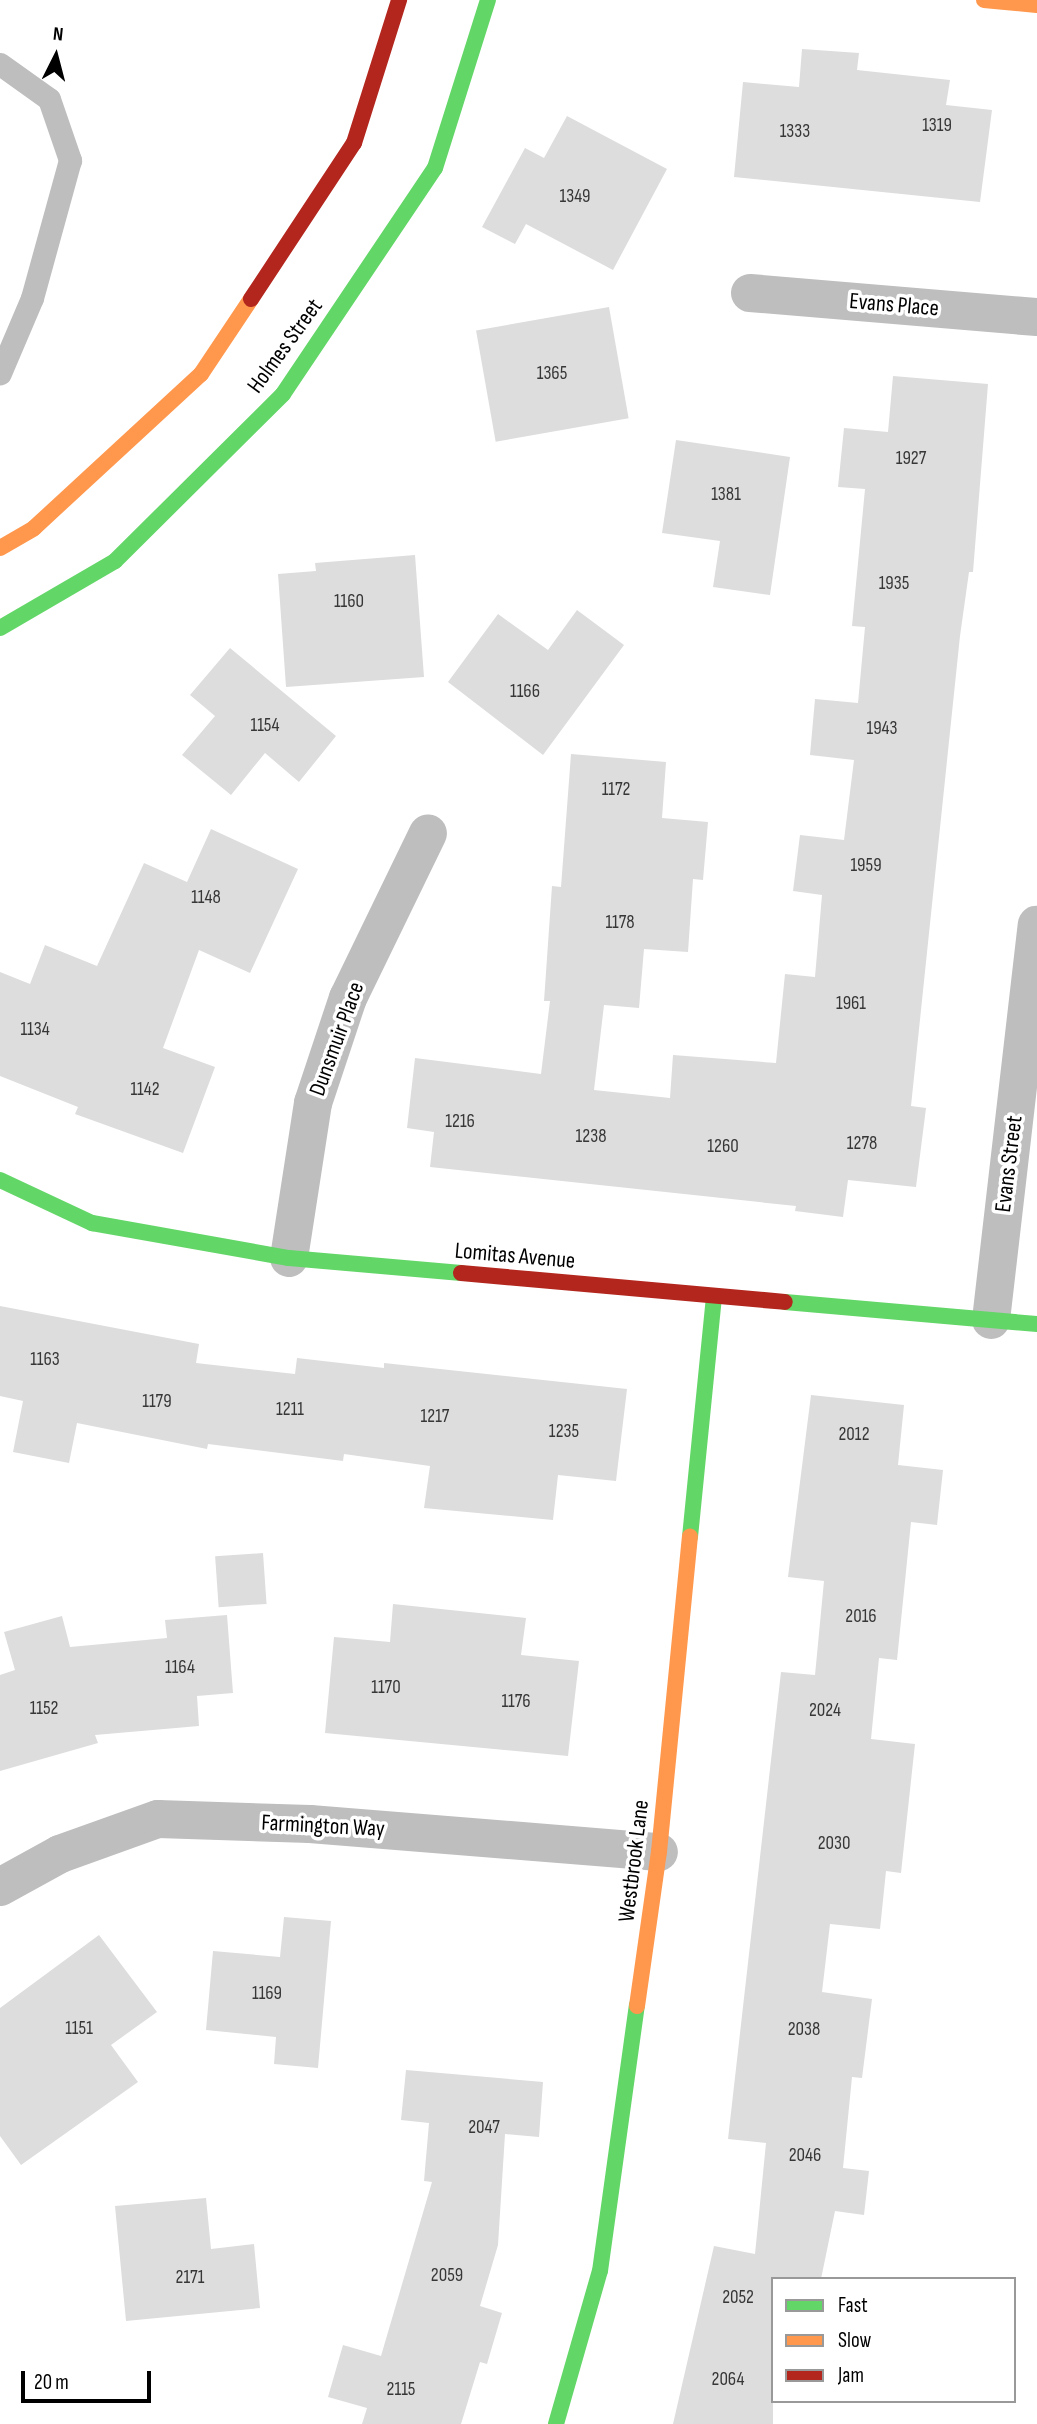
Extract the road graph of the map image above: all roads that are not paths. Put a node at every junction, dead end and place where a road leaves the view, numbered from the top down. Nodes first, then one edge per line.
1 (399, 0) edge
2 (488, 0) edge
3 (984, 0) edge
4 (1037, 5) edge
5 (0, 64) edge
6 (750, 293) dead end
7 (1037, 317) edge
8 (0, 373) edge
9 (0, 548) edge
10 (0, 628) edge
11 (428, 833) dead end
12 (1036, 947) edge
13 (0, 1180) edge
14 (289, 1258) junction
15 (714, 1297) junction
16 (991, 1320) junction
17 (1037, 1324) edge
18 (659, 1852) junction
19 (0, 1887) edge
20 (556, 2424) edge

1 - 9 street
2 - 10 street, Holmes Street
3 - 4 street
5 - 8 lane
6 - 7 street, Evans Place
11 - 14 street, Dunsmuir Place
12 - 16 street, Evans Street
13 - 14 street, Lomitas Avenue
14 - 15 street, Lomitas Avenue
15 - 16 street, Lomitas Avenue
15 - 18 street, Westbrook Lane
16 - 17 street, Lomitas Avenue
18 - 19 street, Farmington Way
18 - 20 street, Westbrook Lane

